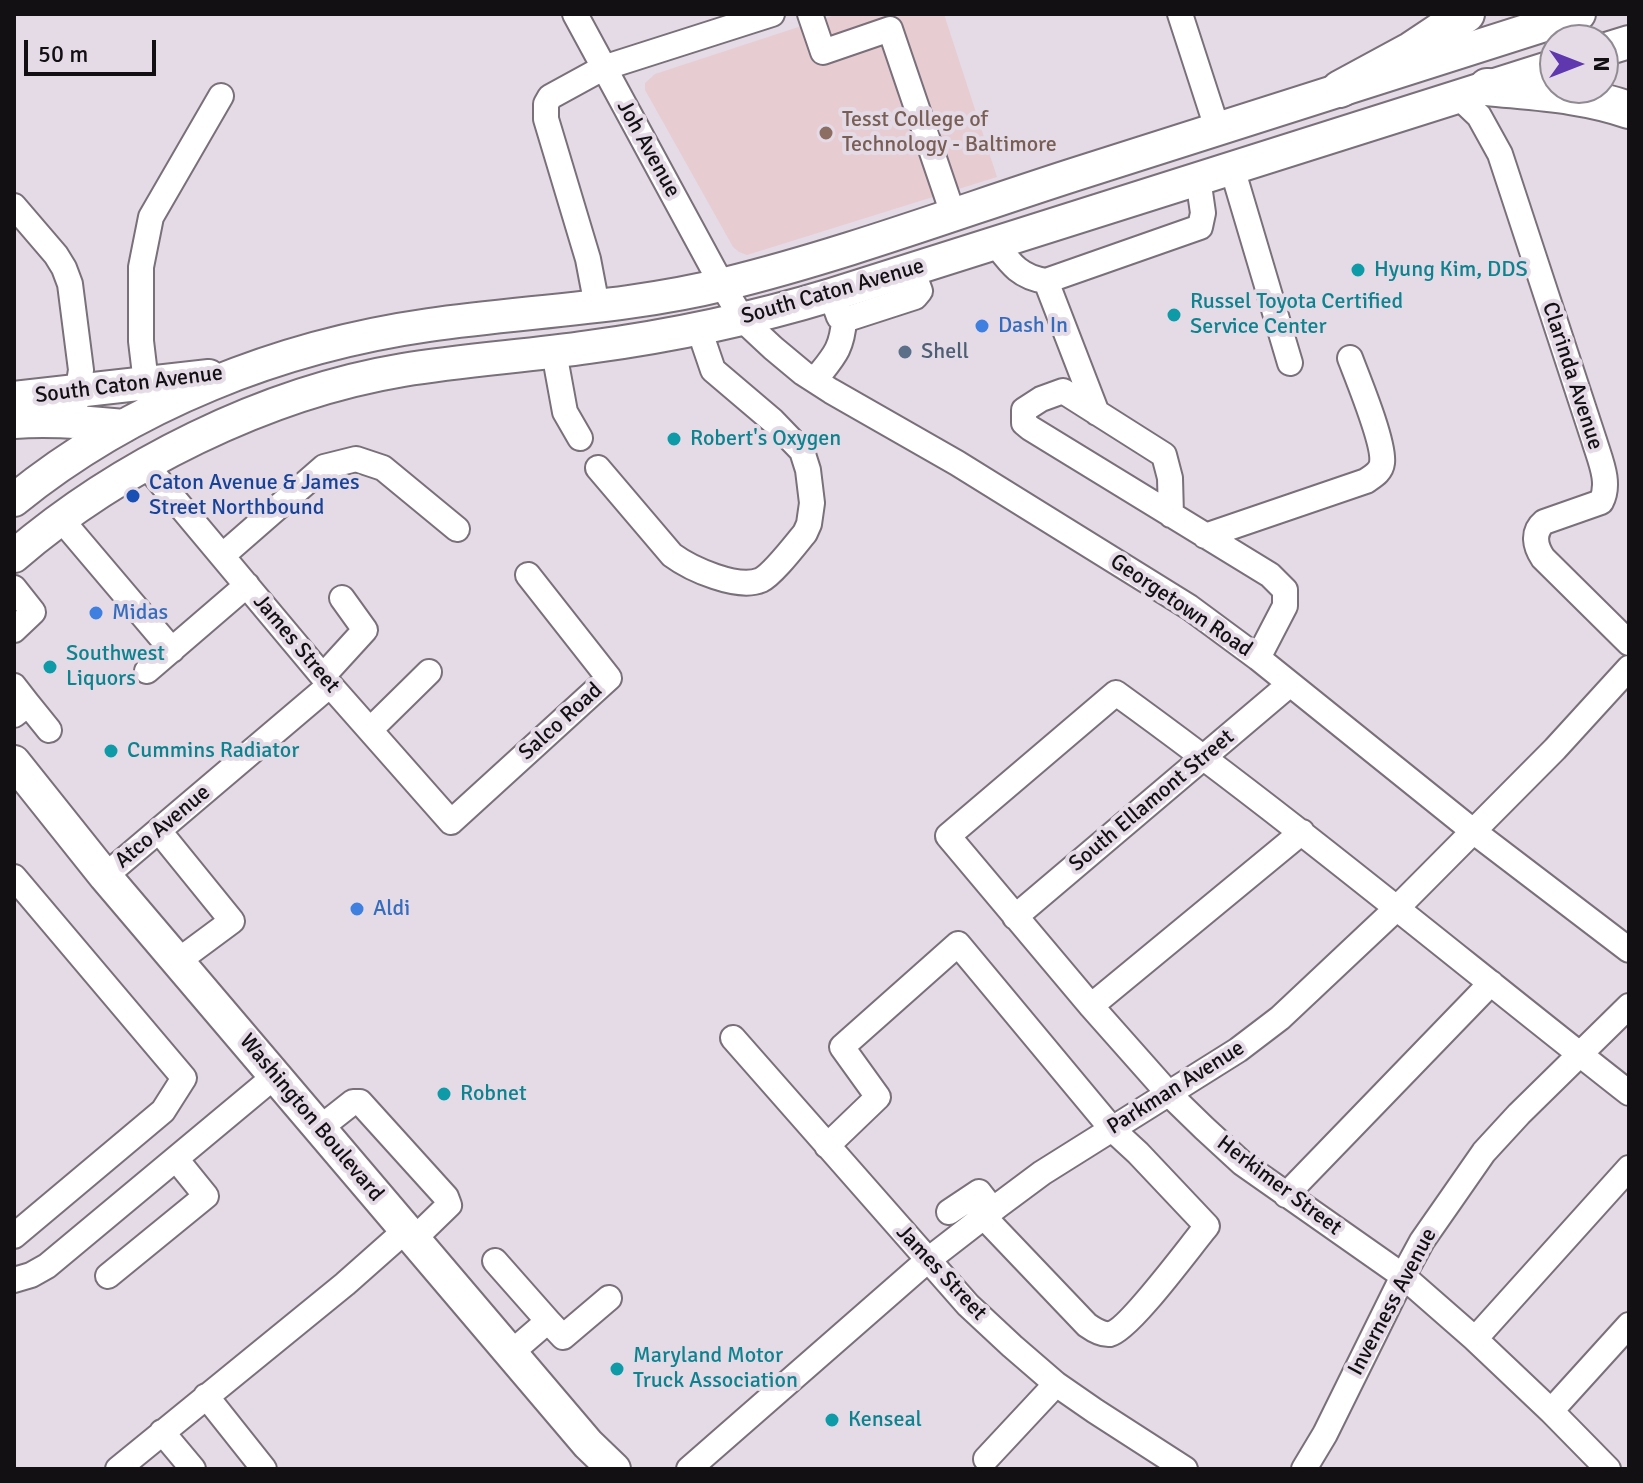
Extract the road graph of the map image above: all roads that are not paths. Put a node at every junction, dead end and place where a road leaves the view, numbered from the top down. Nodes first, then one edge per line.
1 (575, 14) edge
2 (772, 14) edge
3 (810, 14) edge
4 (1180, 14) edge
5 (1466, 14) edge
6 (1579, 14) edge
7 (603, 68) junction
8 (1539, 71) edge
9 (1340, 89) junction
10 (1473, 92) junction
11 (221, 96) dead end
12 (1629, 110) edge
13 (1217, 128) junction
14 (1232, 168) junction
15 (1198, 178) junction
16 (14, 206) edge
17 (953, 214) junction
18 (995, 243) junction
19 (1046, 281) junction
20 (722, 285) junction
21 (597, 306) junction
22 (838, 307) junction
23 (743, 320) junction
24 (699, 329) junction
25 (554, 352) junction
26 (1350, 358) dead end
27 (1290, 363) dead end
28 (244, 372) junction
29 (815, 380) junction
30 (146, 383) junction
31 (14, 398) edge
32 (75, 406) junction
33 (1097, 413) junction
34 (14, 422) edge
35 (124, 426) junction
36 (580, 438) dead end
37 (145, 464) junction
38 (598, 468) dead end
39 (14, 500) edge
40 (1171, 515) junction
41 (60, 518) junction
42 (457, 529) dead end
43 (1205, 536) junction
44 (14, 556) edge
45 (222, 556) junction
46 (528, 575) dead end
47 (247, 585) junction
48 (14, 588) edge
49 (342, 598) dead end
50 (14, 630) edge
51 (1629, 643) edge
52 (172, 650) junction
53 (1258, 658) junction
54 (1629, 668) edge
55 (147, 671) dead end
56 (429, 672) dead end
57 (327, 681) junction
58 (1290, 684) junction
59 (19, 702) edge
60 (49, 730) dead end
61 (370, 730) junction
62 (1204, 757) junction
63 (14, 762) edge
64 (451, 822) joint
65 (159, 831) junction
66 (1473, 831) junction
67 (1302, 832) junction
68 (105, 876) junction
69 (14, 877) edge
70 (1397, 908) junction
71 (1015, 917) junction
72 (1629, 950) edge
73 (178, 961) junction
74 (1491, 983) junction
75 (1091, 1006) junction
76 (1629, 1006) edge
77 (733, 1038) dead end
78 (1581, 1055) junction
79 (275, 1076) junction
80 (1629, 1093) edge
81 (1169, 1094) junction
82 (320, 1128) junction
83 (1112, 1129) junction
84 (827, 1146) junction
85 (176, 1159) junction
86 (1629, 1168) edge
87 (1286, 1195) junction
88 (949, 1212) dead end
89 (988, 1213) junction
90 (410, 1234) junction
91 (14, 1236) edge
92 (928, 1260) junction
93 (495, 1261) dead end
94 (108, 1276) dead end
95 (1403, 1276) junction
96 (14, 1280) edge
97 (609, 1298) dead end
98 (548, 1321) junction
99 (1629, 1325) edge
100 (1475, 1339) junction
101 (512, 1352) junction
102 (1056, 1384) junction
103 (206, 1396) junction
104 (1551, 1411) junction
105 (162, 1432) junction
106 (986, 1459) dead end
107 (118, 1469) edge
108 (193, 1469) edge
109 (264, 1469) edge
110 (614, 1469) edge
111 (689, 1469) edge
112 (1185, 1469) edge
113 (1304, 1469) edge
114 (1608, 1469) edge

1 - 7 street, Joh Avenue
2 - 7 street
3 - 17 street
4 - 13 street
5 - 9 highway
6 - 9 main road, South Caton Avenue
7 - 20 street, Joh Avenue
7 - 21 street
8 - 10 main road, South Caton Avenue
9 - 13 main road, South Caton Avenue
10 - 12 highway
10 - 14 main road, South Caton Avenue
10 - 51 street, Clarinda Avenue
11 - 30 street
13 - 17 main road, South Caton Avenue
14 - 15 main road, South Caton Avenue
14 - 27 street
15 - 18 main road, South Caton Avenue
15 - 19 street
16 - 32 street
17 - 20 main road, South Caton Avenue
18 - 19 street
18 - 22 main road, South Caton Avenue
19 - 33 street
20 - 21 main road, South Caton Avenue
20 - 23 street, Georgetown Road
21 - 28 main road, South Caton Avenue
22 - 23 main road, South Caton Avenue
22 - 29 street
23 - 24 main road, South Caton Avenue
23 - 29 street, Georgetown Road
24 - 25 main road, South Caton Avenue
24 - 38 street
25 - 36 street
25 - 37 main road, South Caton Avenue
26 - 43 street
28 - 30 main road, South Caton Avenue
28 - 35 main road, South Caton Avenue
29 - 53 street, Georgetown Road
30 - 32 main road, South Caton Avenue
31 - 32 main road, South Caton Avenue
32 - 34 main road, South Caton Avenue
32 - 35 main road, South Caton Avenue
33 - 40 street
33 - 40 street
35 - 37 main road, South Caton Avenue
35 - 39 main road
37 - 41 main road
37 - 45 street, James Street
40 - 43 street
41 - 44 main road
41 - 52 street
42 - 45 street
43 - 53 street
45 - 47 street, James Street
46 - 64 street, Salco Road
47 - 52 street
47 - 57 street, James Street
48 - 50 street
49 - 57 street, Atco Avenue
52 - 55 street
53 - 58 street, Georgetown Road
54 - 66 street, Parkman Avenue
56 - 61 street
57 - 61 street, James Street
57 - 65 street, Atco Avenue
58 - 62 street, South Ellamont Street
58 - 66 street, Georgetown Road
59 - 60 street
61 - 64 street, James Street
62 - 67 street
62 - 71 street, South Ellamont Street
62 - 71 street, Herkimer Street
63 - 68 main road, Washington Boulevard
65 - 68 street, Atco Avenue
65 - 73 street
66 - 70 street, Parkman Avenue
66 - 72 street, Georgetown Road
67 - 70 street
67 - 75 street
68 - 73 main road, Washington Boulevard
69 - 91 street
70 - 74 street
70 - 81 street, Parkman Avenue
71 - 75 street, Herkimer Street
73 - 79 main road, Washington Boulevard
74 - 78 street
74 - 87 street
75 - 81 street, Herkimer Street
76 - 78 street, Inverness Avenue
77 - 84 street, James Street
78 - 80 street
78 - 95 street, Inverness Avenue
79 - 82 main road, Washington Boulevard
79 - 85 street
81 - 83 street, Parkman Avenue
81 - 87 street, Herkimer Street
82 - 90 main road, Washington Boulevard
82 - 90 street
83 - 84 street
83 - 89 street, Parkman Avenue
83 - 89 street
84 - 92 street, James Street
85 - 94 street
85 - 96 street
86 - 100 street
87 - 95 street, Herkimer Street
88 - 89 street
89 - 92 street, Parkman Avenue
90 - 101 main road, Washington Boulevard
90 - 103 street
92 - 102 street, James Street
92 - 111 street, Parkman Avenue
93 - 98 street
95 - 100 street, Herkimer Street
95 - 113 street, Inverness Avenue
97 - 98 street
98 - 101 street
99 - 104 street
100 - 104 street, Herkimer Street
101 - 110 main road, Washington Boulevard
102 - 106 street
102 - 112 street, James Street
103 - 105 street
103 - 109 street
104 - 114 street, Herkimer Street
105 - 107 street
105 - 108 street

